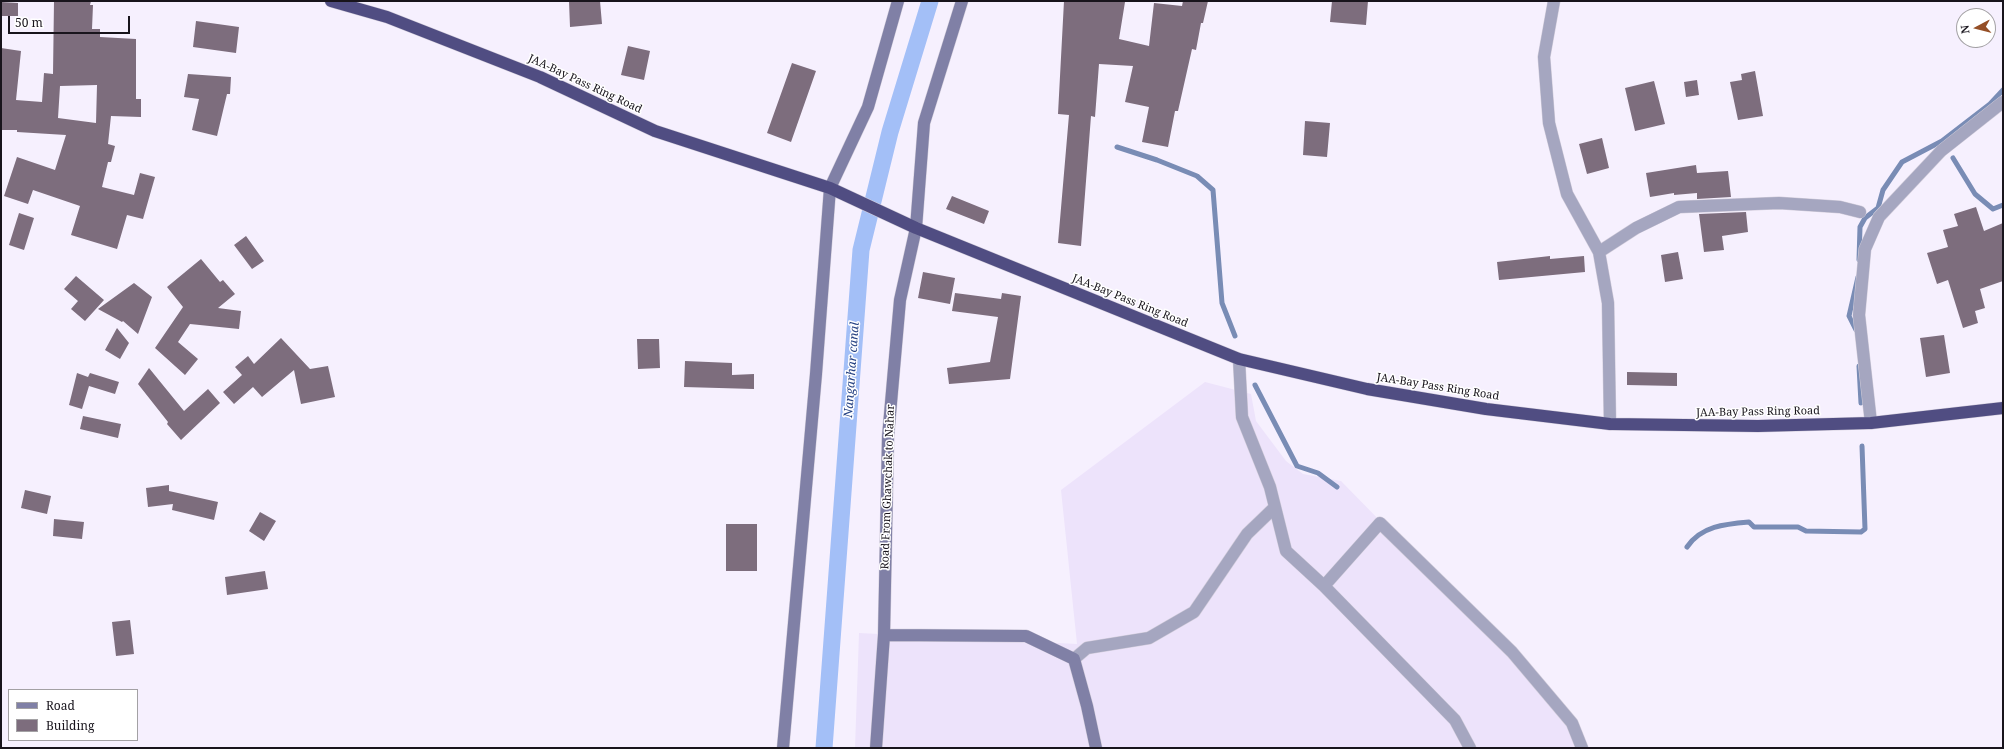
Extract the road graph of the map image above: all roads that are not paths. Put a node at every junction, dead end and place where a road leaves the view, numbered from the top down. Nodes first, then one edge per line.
1 (331, 1) edge
2 (898, 1) edge
3 (962, 1) edge
4 (1554, 1) edge
5 (2003, 102) edge
6 (830, 188) junction
7 (1860, 212) dead end
8 (916, 228) junction
9 (1599, 252) junction
10 (1238, 359) junction
11 (2003, 408) edge
12 (1871, 423) junction
13 (1610, 424) junction
14 (1275, 507) junction
15 (1324, 586) junction
16 (884, 635) junction
17 (1074, 659) junction
18 (783, 748) edge
19 (876, 748) edge
20 (1096, 748) edge
21 (1470, 748) edge
22 (1582, 748) edge

1 - 6 highway, JAA-Bay Pass Ring Road
2 - 6 street
3 - 8 street, Road From Ghawchak to Nahar
4 - 9 street
5 - 12 street
6 - 8 highway, JAA-Bay Pass Ring Road
6 - 18 street
7 - 9 street
8 - 10 highway, JAA-Bay Pass Ring Road
8 - 16 street, Road From Ghawchak to Nahar
9 - 13 street
10 - 13 highway, JAA-Bay Pass Ring Road
10 - 14 street
11 - 12 highway, JAA-Bay Pass Ring Road
12 - 13 highway, JAA-Bay Pass Ring Road
14 - 15 street
14 - 17 street
15 - 21 street
15 - 22 street
16 - 17 street
16 - 19 street, Road From Ghawchak to Nahar
17 - 20 street

